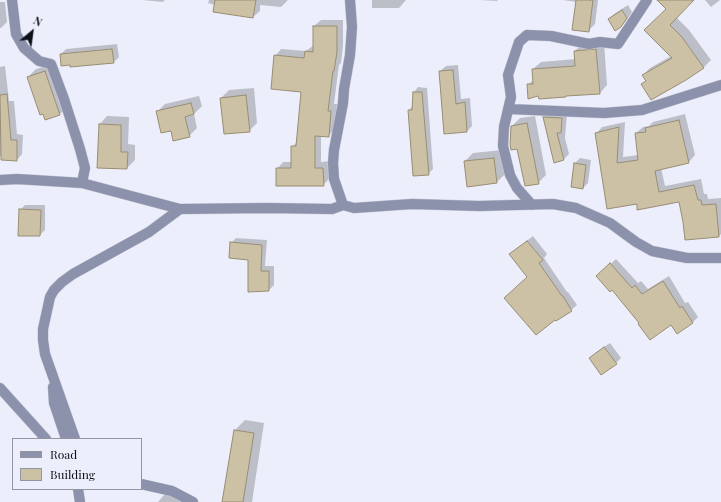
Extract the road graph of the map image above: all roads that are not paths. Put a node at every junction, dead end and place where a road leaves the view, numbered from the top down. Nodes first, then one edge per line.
1 (12, 0) edge
2 (350, 0) edge
3 (647, 0) edge
4 (721, 85) edge
5 (508, 109) junction
6 (0, 180) edge
7 (82, 183) junction
8 (343, 205) junction
9 (532, 205) junction
10 (180, 208) junction
11 (721, 258) edge
12 (51, 372) junction
13 (0, 388) edge
14 (45, 438) edge
15 (66, 438) edge
16 (75, 438) edge
17 (142, 484) edge
18 (78, 490) edge
19 (80, 502) edge
20 (193, 502) edge

1 - 7 street
2 - 8 street
3 - 5 street
4 - 5 street
5 - 9 street
6 - 7 street
7 - 10 street
8 - 9 street
8 - 10 street
9 - 11 street
10 - 12 street
12 - 15 street
12 - 16 street
13 - 14 street
17 - 20 street
18 - 19 street

